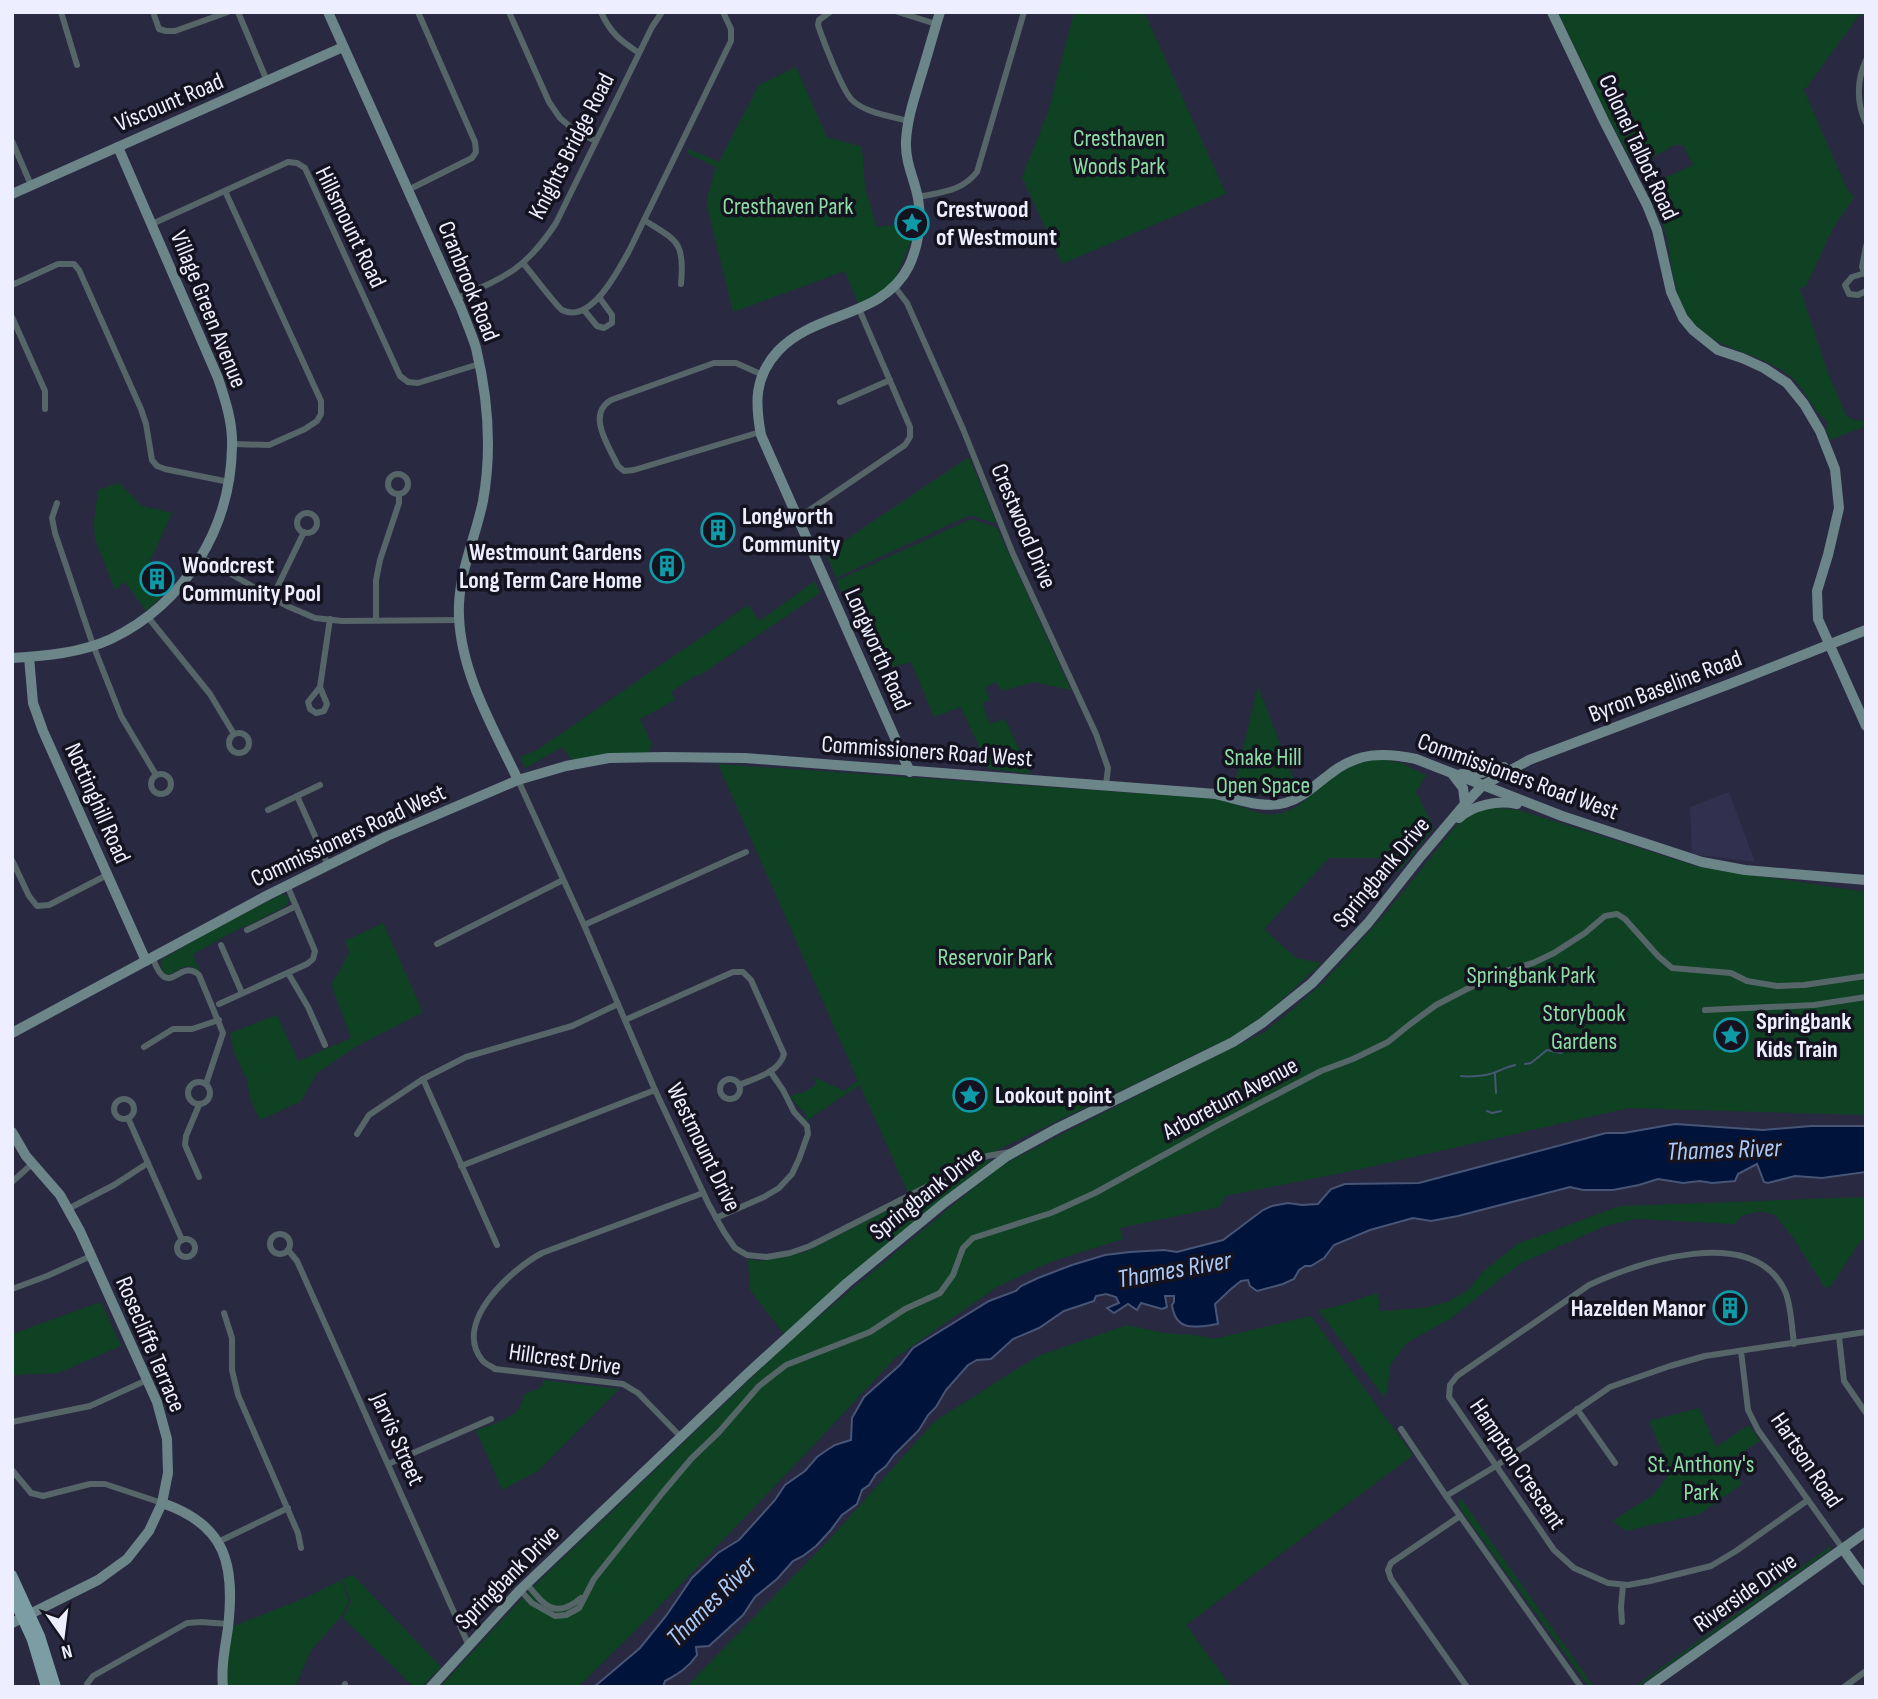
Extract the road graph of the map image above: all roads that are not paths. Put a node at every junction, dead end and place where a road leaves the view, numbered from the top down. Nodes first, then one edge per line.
1 (61, 12) edge
2 (153, 12) edge
3 (228, 12) edge
4 (238, 12) edge
5 (328, 12) edge
6 (418, 12) edge
7 (509, 12) edge
8 (601, 12) edge
9 (662, 12) edge
10 (723, 12) edge
11 (830, 12) edge
12 (898, 12) edge
13 (940, 12) edge
14 (1024, 12) edge
15 (1552, 12) edge
16 (936, 24) junction
17 (343, 47) junction
18 (639, 53) junction
19 (1866, 60) edge
20 (77, 65) dead end
21 (268, 82) junction
22 (908, 121) junction
23 (1866, 122) edge
24 (12, 141) edge
25 (596, 141) junction
26 (118, 147) junction
27 (31, 185) junction
28 (408, 190) junction
29 (225, 191) junction
30 (12, 194) edge
31 (918, 197) junction
32 (644, 220) junction
33 (152, 224) junction
34 (1866, 246) edge
35 (523, 263) junction
36 (1865, 274) edge
37 (681, 284) dead end
38 (12, 285) edge
39 (894, 286) junction
40 (1866, 290) edge
41 (599, 297) junction
42 (457, 298) junction
43 (859, 309) junction
44 (584, 310) junction
45 (12, 317) edge
46 (479, 364) junction
47 (762, 375) junction
48 (890, 380) junction
49 (840, 402) dead end
50 (45, 410) dead end
51 (760, 432) junction
52 (233, 444) junction
53 (229, 482) junction
54 (399, 494) dead end
55 (57, 503) dead end
56 (798, 518) junction
57 (304, 532) dead end
58 (201, 557) junction
59 (272, 597) junction
60 (147, 616) junction
61 (330, 619) junction
62 (459, 620) junction
63 (376, 621) junction
64 (1866, 630) edge
65 (1829, 644) junction
66 (93, 645) junction
67 (29, 657) junction
68 (12, 658) edge
69 (320, 687) dead end
70 (1866, 726) edge
71 (234, 734) dead end
72 (1529, 760) junction
73 (910, 772) junction
74 (1453, 774) junction
75 (156, 775) dead end
76 (518, 780) junction
77 (320, 785) dead end
78 (1106, 785) junction
79 (1482, 786) junction
80 (298, 796) junction
81 (1507, 796) junction
82 (1465, 804) junction
83 (268, 810) dead end
84 (1555, 813) junction
85 (1438, 837) junction
86 (746, 852) dead end
87 (12, 860) edge
88 (328, 865) junction
89 (107, 875) junction
90 (563, 880) junction
91 (1866, 880) edge
92 (287, 885) junction
93 (296, 906) junction
94 (584, 925) junction
95 (247, 930) dead end
96 (437, 944) dead end
97 (221, 945) dead end
98 (149, 959) junction
99 (288, 973) junction
100 (1866, 976) edge
101 (242, 993) junction
102 (1866, 997) edge
103 (219, 1004) dead end
104 (618, 1004) junction
105 (1705, 1010) dead end
106 (219, 1020) junction
107 (625, 1020) junction
108 (12, 1033) edge
109 (325, 1045) dead end
110 (144, 1047) dead end
111 (770, 1071) junction
112 (423, 1079) junction
113 (206, 1084) junction
114 (739, 1085) dead end
115 (655, 1090) junction
116 (199, 1105) junction
117 (128, 1118) dead end
118 (12, 1132) edge
119 (357, 1134) dead end
120 (1016, 1151) junction
121 (33, 1163) junction
122 (148, 1163) junction
123 (461, 1166) junction
124 (199, 1177) dead end
125 (12, 1181) edge
126 (703, 1193) junction
127 (68, 1209) junction
128 (716, 1218) junction
129 (182, 1240) dead end
130 (497, 1245) dead end
131 (288, 1250) dead end
132 (91, 1256) junction
133 (12, 1289) edge
134 (223, 1312) dead end
135 (1866, 1332) edge
136 (1839, 1338) junction
137 (1794, 1343) junction
138 (1741, 1351) junction
139 (147, 1380) junction
140 (1577, 1409) junction
141 (1866, 1413) edge
142 (491, 1419) dead end
143 (12, 1422) edge
144 (1401, 1429) dead end
145 (681, 1438) junction
146 (1615, 1463) dead end
147 (388, 1464) junction
148 (1496, 1466) junction
149 (12, 1470) edge
150 (1446, 1496) junction
151 (1808, 1500) junction
152 (163, 1503) junction
153 (288, 1508) junction
154 (1460, 1516) junction
155 (1866, 1532) edge
156 (218, 1542) junction
157 (301, 1548) dead end
158 (1843, 1549) junction
159 (12, 1575) edge
160 (1866, 1581) edge
161 (1623, 1585) junction
162 (524, 1587) junction
163 (12, 1596) edge
164 (22, 1618) edge
165 (1622, 1622) dead end
166 (228, 1624) junction
167 (469, 1646) junction
168 (1866, 1671) edge
169 (87, 1684) dead end
170 (46, 1687) edge
171 (56, 1687) edge
172 (223, 1687) edge
173 (431, 1687) edge
174 (1467, 1687) edge
175 (1581, 1687) edge
176 (1648, 1687) edge
177 (1844, 1687) edge

1 - 20 street
2 - 3 street
4 - 21 street
5 - 17 main road, Cranbrook Road
6 - 28 street
7 - 25 street
8 - 18 street
9 - 18 street, Knights Bridge Road
10 - 32 street
11 - 22 street
12 - 16 street
13 - 16 main road, Longworth Road
14 - 31 street
15 - 65 main road, Colonel Talbot Road
16 - 22 main road, Longworth Road
17 - 21 main road, Viscount Road
17 - 28 main road, Cranbrook Road
18 - 25 street, Knights Bridge Road
19 - 23 street
21 - 26 main road, Viscount Road
22 - 31 main road, Longworth Road
24 - 27 street
25 - 35 street, Knights Bridge Road
26 - 27 main road, Viscount Road
26 - 33 main road, Village Green Avenue
27 - 30 main road, Viscount Road
28 - 42 main road, Cranbrook Road
29 - 33 street, Hillsmount Road
29 - 46 street, Hillsmount Road
29 - 52 street
31 - 39 main road, Longworth Road
32 - 37 street
32 - 41 street
33 - 52 main road, Village Green Avenue
34 - 36 street
35 - 42 street, Knights Bridge Road
35 - 44 street
36 - 40 street
38 - 53 street
39 - 43 main road, Longworth Road
39 - 78 street, Crestwood Drive
41 - 44 street
41 - 44 street
42 - 46 main road, Cranbrook Road
43 - 47 main road, Longworth Road
43 - 48 street
45 - 50 street
46 - 62 main road, Cranbrook Road
47 - 51 main road, Longworth Road
47 - 51 street
48 - 49 street
48 - 56 street
51 - 56 main road, Longworth Road
52 - 53 main road, Village Green Avenue
53 - 58 main road, Village Green Avenue
54 - 63 street
55 - 66 street
56 - 73 main road, Longworth Road
57 - 59 street
58 - 59 street
58 - 60 main road, Village Green Avenue
59 - 61 street
60 - 66 main road, Village Green Avenue
60 - 71 street
61 - 63 street
61 - 69 street
62 - 63 street
62 - 76 main road, Cranbrook Road
64 - 65 main road, Byron Baseline Road
65 - 70 main road, Colonel Talbot Road
65 - 72 main road, Byron Baseline Road
66 - 67 main road, Village Green Avenue
66 - 75 street
67 - 68 main road, Village Green Avenue
67 - 89 main road, Nottinghill Road
72 - 74 main road
72 - 79 main road, Byron Baseline Road
72 - 81 main road
73 - 76 main road, Commissioners Road West
73 - 78 main road, Commissioners Road West
74 - 78 main road, Commissioners Road West
74 - 79 main road, Commissioners Road West
74 - 82 main road
76 - 88 main road, Commissioners Road West
76 - 90 street, Westmount Drive
77 - 80 street
79 - 81 main road, Commissioners Road West
79 - 82 main road, Springbank Drive
80 - 83 street
80 - 88 street
81 - 84 main road, Commissioners Road West
82 - 85 main road, Springbank Drive
84 - 85 main road
84 - 91 main road, Commissioners Road West
85 - 120 main road, Springbank Drive
86 - 94 street
87 - 89 street
88 - 92 main road, Commissioners Road West
89 - 98 main road, Nottinghill Road
90 - 94 street, Westmount Drive
90 - 96 street
92 - 93 street
92 - 98 main road, Commissioners Road West
93 - 95 street
93 - 99 street
94 - 104 street, Westmount Drive
97 - 101 street
98 - 106 street
98 - 108 main road, Commissioners Road West
99 - 101 street
99 - 109 street
100 - 162 street, Arboretum Avenue
101 - 103 street
102 - 105 street
104 - 107 street, Westmount Drive
104 - 112 street
106 - 110 street
106 - 113 street
107 - 111 street
107 - 115 street, Westmount Drive
111 - 114 street
111 - 128 street
112 - 119 street
112 - 123 street
113 - 116 street
113 - 116 street
115 - 123 street
115 - 126 street, Westmount Drive
116 - 124 street
117 - 122 street
118 - 121 main road, Rosecliffe Terrace
120 - 128 street, Westmount Drive
120 - 145 main road, Springbank Drive
121 - 125 street
121 - 127 main road, Rosecliffe Terrace
122 - 127 street
122 - 129 street
123 - 130 street
126 - 128 street, Westmount Drive
126 - 145 street, Hillcrest Drive
127 - 132 main road, Rosecliffe Terrace
131 - 147 street, Jarvis Street
132 - 133 street
132 - 139 main road, Rosecliffe Terrace
134 - 153 street
135 - 136 street
136 - 137 street
136 - 141 street
137 - 138 street
137 - 148 street, Hampton Crescent
138 - 140 street
138 - 151 street, Hartson Road
139 - 143 street
139 - 152 main road, Rosecliffe Terrace
140 - 146 street
140 - 148 street
142 - 147 street
144 - 150 street
145 - 162 main road, Springbank Drive
147 - 167 street, Jarvis Street
148 - 150 street
148 - 161 street, Hampton Crescent
149 - 152 street
150 - 154 street
151 - 158 street, Hartson Road
151 - 161 street, Hampton Crescent
152 - 156 main road
152 - 164 main road, Rosecliffe Terrace
153 - 156 street
153 - 157 street
154 - 174 street
154 - 175 street
155 - 158 main road, Riverside Drive
156 - 166 main road
158 - 160 main road, Hartson Road
158 - 176 main road, Riverside Drive
159 - 164 main road
161 - 165 street
162 - 167 main road, Springbank Drive
163 - 164 main road
164 - 170 main road
164 - 171 main road
166 - 169 street
166 - 172 main road
167 - 173 main road, Springbank Drive
168 - 177 street

